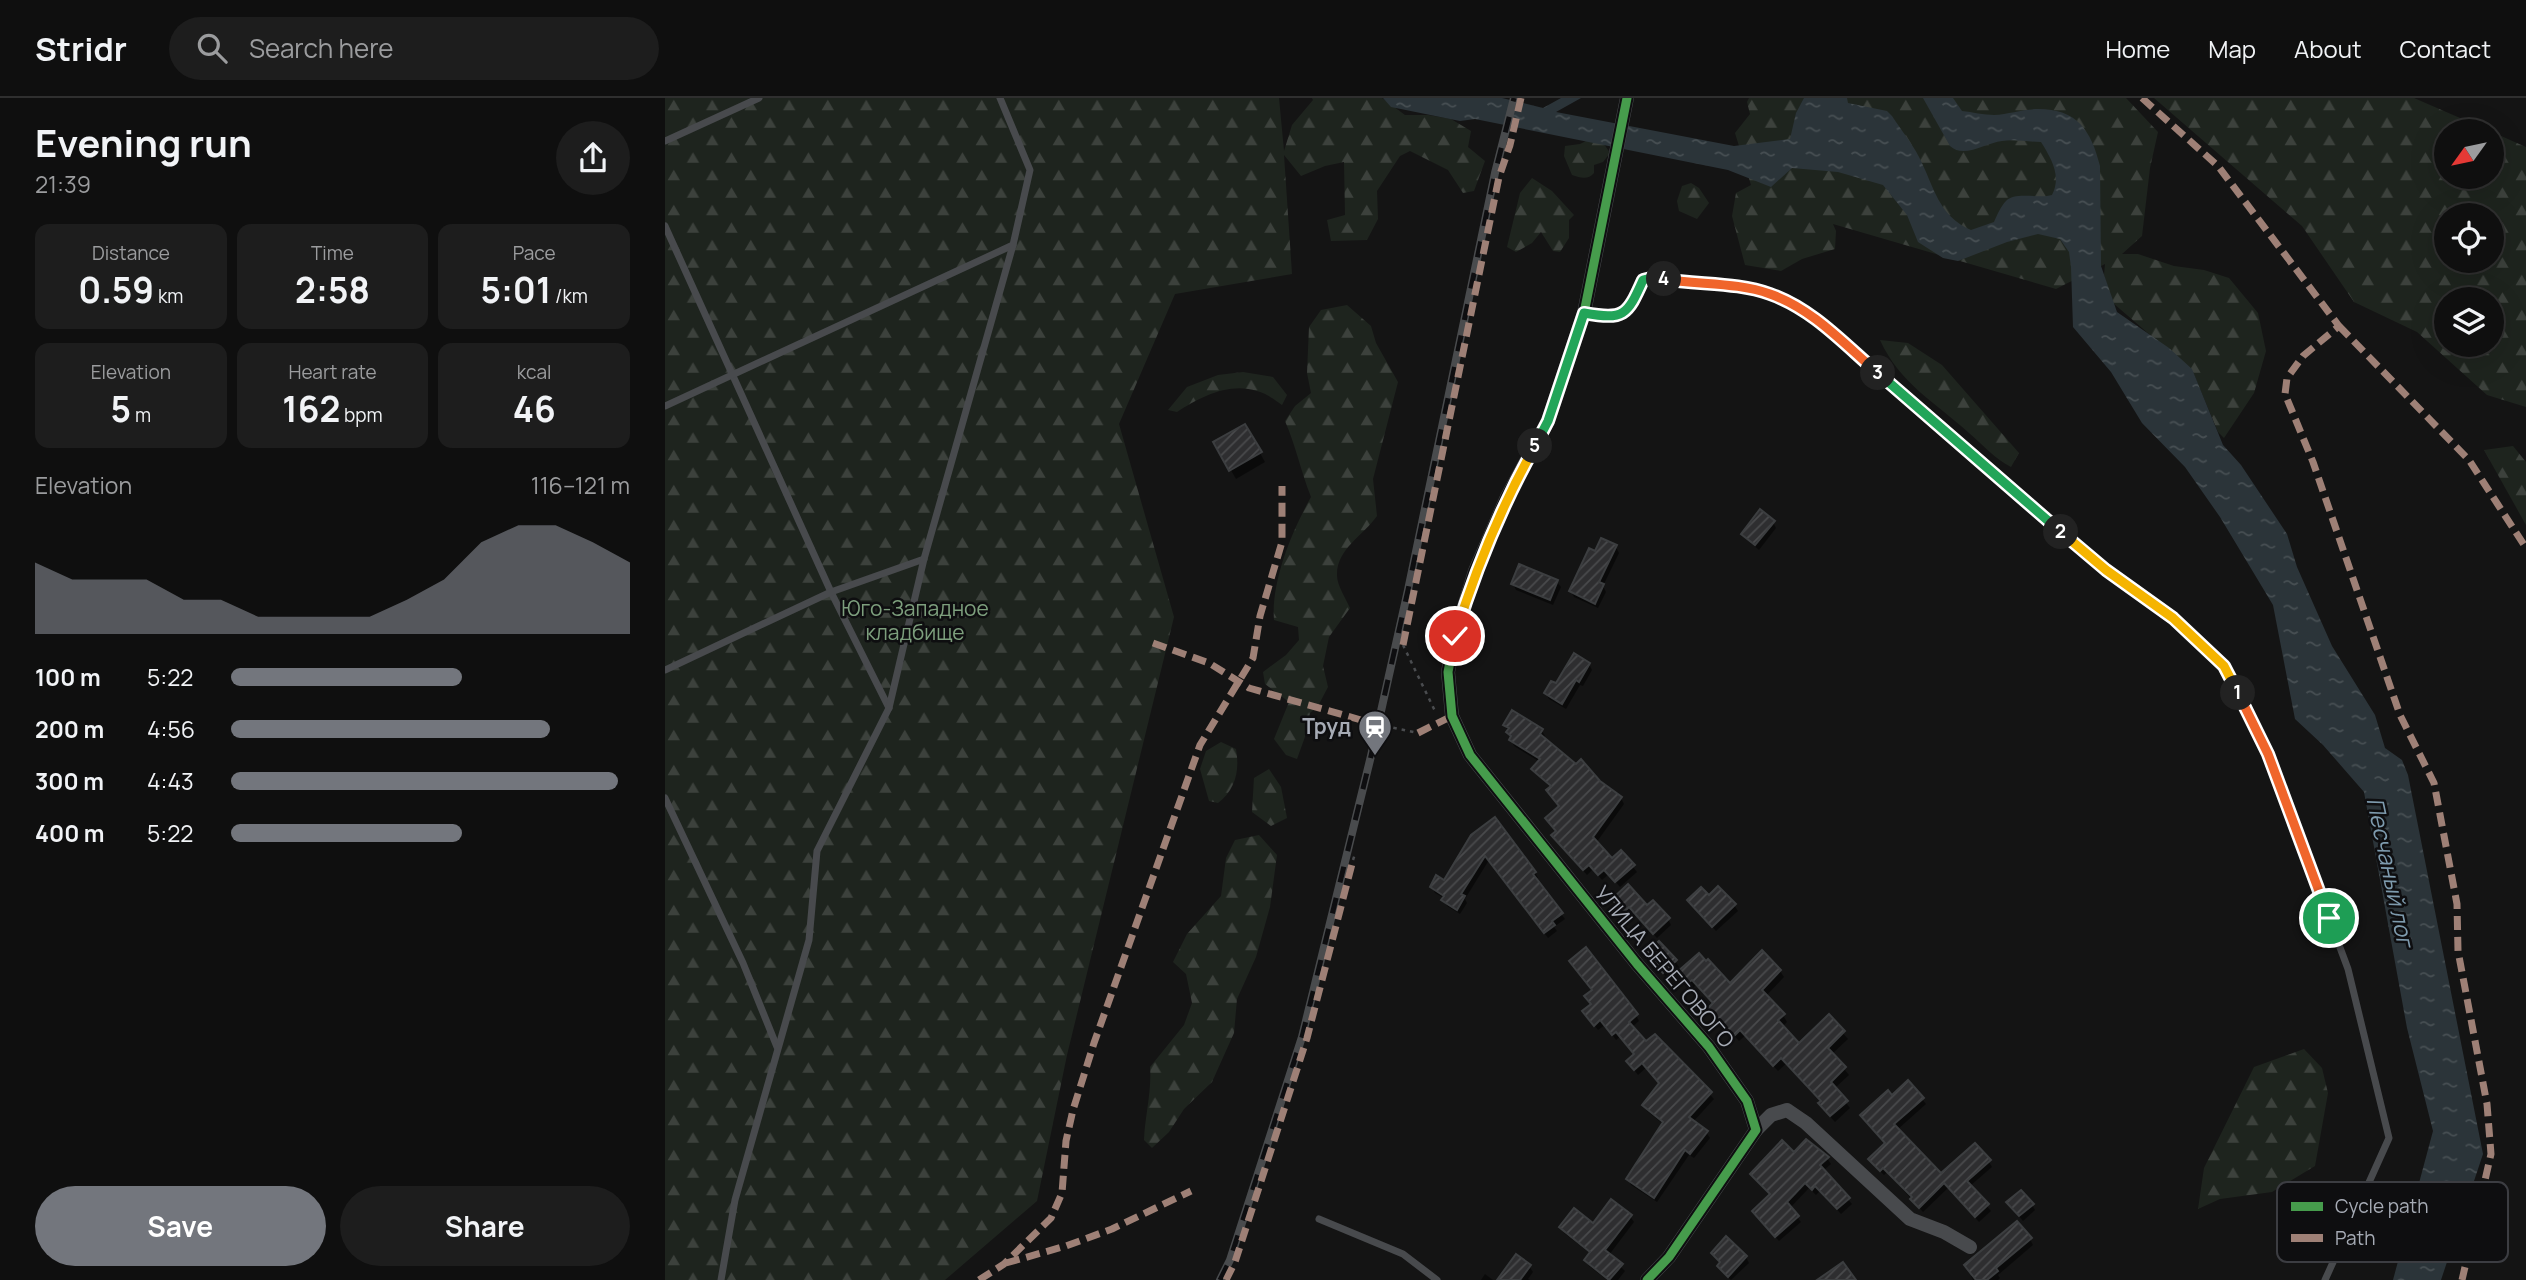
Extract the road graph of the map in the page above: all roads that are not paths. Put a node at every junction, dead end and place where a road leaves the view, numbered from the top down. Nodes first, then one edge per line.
1 (759, 98) edge
2 (1000, 98) edge
3 (1627, 98) edge
4 (665, 141) edge
5 (665, 226) edge
6 (1013, 245) junction
7 (1584, 313) junction
8 (733, 375) junction
9 (665, 406) edge
10 (925, 559) junction
11 (831, 592) junction
12 (665, 670) edge
13 (889, 708) junction
14 (665, 798) edge
15 (777, 1048) junction
16 (1756, 1130) junction
17 (2369, 1182) edge
18 (1319, 1219) dead end
19 (1970, 1247) dead end
20 (2333, 1262) edge
21 (721, 1280) edge
22 (1437, 1280) edge
23 (1647, 1280) edge
24 (2325, 1280) edge

1 - 4 lane
2 - 6 lane
3 - 7 street, УЛИЦА БЕРЕГОВОГО
5 - 8 lane
6 - 8 lane
6 - 10 lane
7 - 16 street, УЛИЦА БЕРЕГОВОГО
7 - 17 lane
8 - 9 lane
8 - 11 lane
10 - 11 lane
10 - 13 lane
11 - 12 lane
11 - 13 lane
13 - 15 lane
14 - 15 lane
15 - 21 lane
16 - 19 street
16 - 23 street
18 - 22 lane
20 - 24 lane

